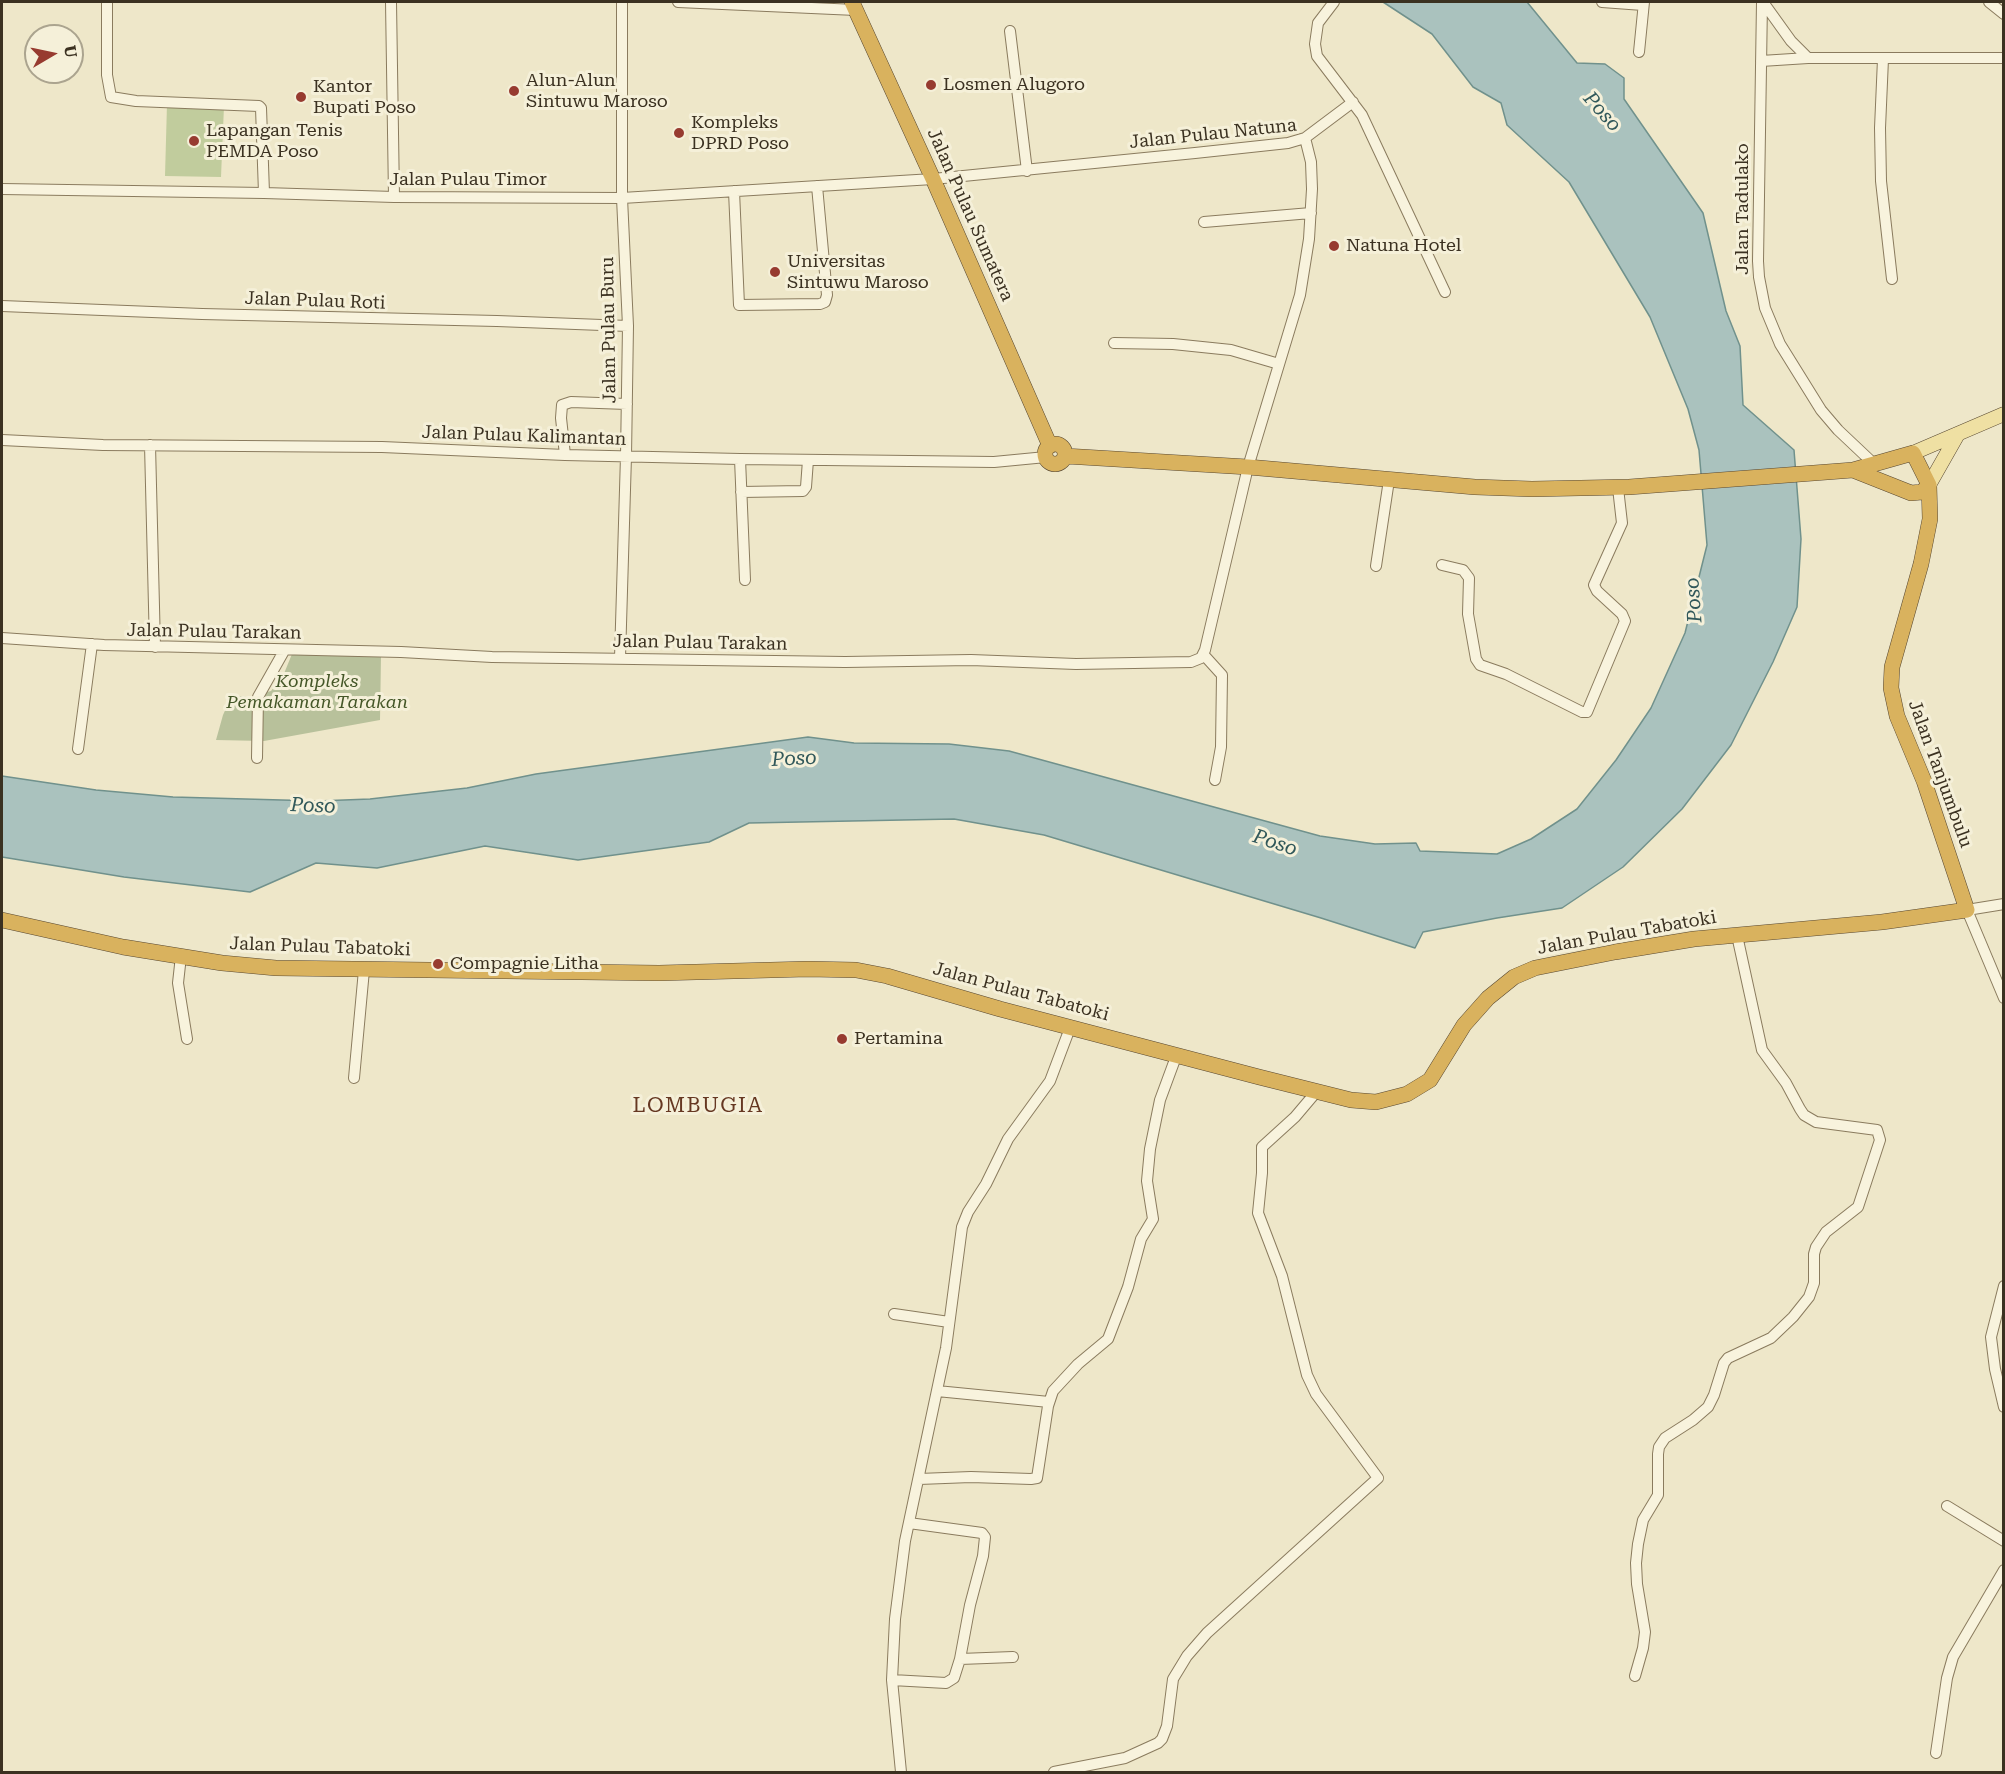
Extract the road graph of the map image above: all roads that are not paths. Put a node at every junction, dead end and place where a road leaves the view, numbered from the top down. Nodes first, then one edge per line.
1 (107, 2) edge
2 (391, 2) edge
3 (622, 2) edge
4 (678, 2) edge
5 (1334, 2) edge
6 (1602, 2) edge
7 (1762, 2) edge
8 (1989, 2) edge
9 (777, 3) edge
10 (1644, 3) edge
11 (854, 5) edge
12 (2004, 14) edge
13 (1010, 31) dead end
14 (1639, 52) dead end
15 (1808, 58) junction
16 (2004, 58) edge
17 (1883, 59) junction
18 (1761, 61) junction
19 (1353, 102) junction
20 (1305, 138) junction
21 (1027, 171) junction
22 (933, 179) junction
23 (817, 186) junction
24 (2, 189) edge
25 (734, 191) junction
26 (264, 193) junction
27 (394, 197) junction
28 (622, 198) junction
29 (1311, 213) junction
30 (1204, 222) dead end
31 (1892, 279) dead end
32 (1445, 292) dead end
33 (2, 306) edge
34 (628, 326) junction
35 (1114, 343) dead end
36 (1279, 364) junction
37 (627, 404) junction
38 (2004, 414) edge
39 (1958, 434) junction
40 (2, 440) edge
41 (150, 445) junction
42 (1048, 452) junction
43 (1913, 453) junction
44 (565, 455) junction
45 (626, 456) junction
46 (740, 459) junction
47 (808, 460) junction
48 (1891, 460) junction
49 (1874, 464) junction
50 (1248, 467) junction
51 (1853, 470) junction
52 (1389, 480) junction
53 (1929, 485) junction
54 (1623, 488) junction
55 (741, 492) junction
56 (1911, 493) junction
57 (1930, 509) junction
58 (1442, 565) dead end
59 (1376, 566) dead end
60 (745, 580) dead end
61 (2, 638) edge
62 (92, 644) junction
63 (155, 647) junction
64 (284, 651) junction
65 (1203, 654) junction
66 (620, 658) junction
67 (78, 749) dead end
68 (257, 758) dead end
69 (1215, 780) dead end
70 (2004, 904) edge
71 (1967, 910) junction
72 (2, 920) edge
73 (1735, 936) junction
74 (181, 956) junction
75 (364, 970) junction
76 (2004, 998) edge
77 (1070, 1028) junction
78 (187, 1039) dead end
79 (1177, 1054) junction
80 (354, 1078) dead end
81 (1317, 1091) junction
82 (2004, 1286) edge
83 (894, 1314) dead end
84 (949, 1322) junction
85 (937, 1391) junction
86 (1049, 1402) junction
87 (2004, 1407) edge
88 (919, 1479) junction
89 (1947, 1506) dead end
90 (909, 1523) junction
91 (2004, 1541) edge
92 (2004, 1570) edge
93 (1013, 1657) dead end
94 (960, 1659) junction
95 (1635, 1676) dead end
96 (892, 1680) junction
97 (1936, 1753) dead end
98 (901, 1773) edge
99 (1054, 1773) edge

1 - 26 street
2 - 27 street
3 - 28 street, Jalan Pulau Buru
4 - 9 street
5 - 19 street
6 - 10 street
7 - 15 street
7 - 18 street, Jalan Tadulako
8 - 12 street
9 - 11 street
10 - 14 street
11 - 22 highway, Jalan Pulau Sumatera
13 - 21 street
15 - 17 street
15 - 18 street
16 - 17 street
17 - 31 street
18 - 49 street, Jalan Tadulako
19 - 20 street
19 - 32 street
20 - 21 street, Jalan Pulau Natuna
20 - 29 street, Jalan Pulau Natuna
21 - 22 street, Jalan Pulau Natuna
22 - 23 street, Jalan Pulau Timor
22 - 42 highway, Jalan Pulau Sumatera
23 - 25 street, Jalan Pulau Timor
23 - 25 street
24 - 26 street, Jalan Pulau Timor
25 - 28 street, Jalan Pulau Timor
26 - 27 street, Jalan Pulau Timor
27 - 28 street, Jalan Pulau Timor
28 - 34 street, Jalan Pulau Buru
29 - 30 street
29 - 36 street, Jalan Pulau Natuna
33 - 34 street, Jalan Pulau Roti
34 - 37 street, Jalan Pulau Buru
35 - 36 street
36 - 50 street, Jalan Pulau Natuna
37 - 44 street
37 - 45 street, Jalan Pulau Buru
38 - 39 main road
39 - 43 main road
39 - 53 main road
40 - 41 street, Jalan Pulau Kalimantan
41 - 44 street, Jalan Pulau Kalimantan
41 - 63 street
42 - 47 street, Jalan Pulau Kalimantan
42 - 50 highway
43 - 48 highway
43 - 53 highway
44 - 45 street, Jalan Pulau Kalimantan
45 - 46 street, Jalan Pulau Kalimantan
45 - 66 street, Jalan Pulau Buru
46 - 47 street, Jalan Pulau Kalimantan
46 - 55 street
47 - 55 street
48 - 49 highway
48 - 56 highway
49 - 51 highway
50 - 52 highway
50 - 65 street
51 - 54 highway
51 - 56 highway
52 - 54 highway
52 - 59 street
53 - 56 highway
53 - 57 highway, Jalan Tanjumbulu
54 - 58 street
55 - 60 street
56 - 57 highway
57 - 71 highway, Jalan Tanjumbulu
61 - 62 street, Jalan Pulau Tarakan
62 - 63 street, Jalan Pulau Tarakan
62 - 67 street
63 - 64 street, Jalan Pulau Tarakan
64 - 66 street, Jalan Pulau Tarakan
64 - 68 street
65 - 66 street, Jalan Pulau Tarakan
65 - 69 street
70 - 71 street
71 - 73 highway, Jalan Pulau Tabatoki
71 - 76 street
72 - 74 highway, Jalan Pulau Tabatoki
73 - 81 highway, Jalan Pulau Tabatoki
73 - 95 street
74 - 75 highway, Jalan Pulau Tabatoki
74 - 78 street
75 - 77 highway, Jalan Pulau Tabatoki
75 - 80 street
77 - 79 highway, Jalan Pulau Tabatoki
77 - 84 street
79 - 81 highway, Jalan Pulau Tabatoki
79 - 86 street
81 - 99 street
82 - 87 street
83 - 84 street
84 - 85 street
85 - 86 street
85 - 88 street
86 - 88 street
88 - 90 street
89 - 91 street
90 - 94 street
90 - 96 street
92 - 97 street
93 - 94 street
94 - 96 street
96 - 98 street

